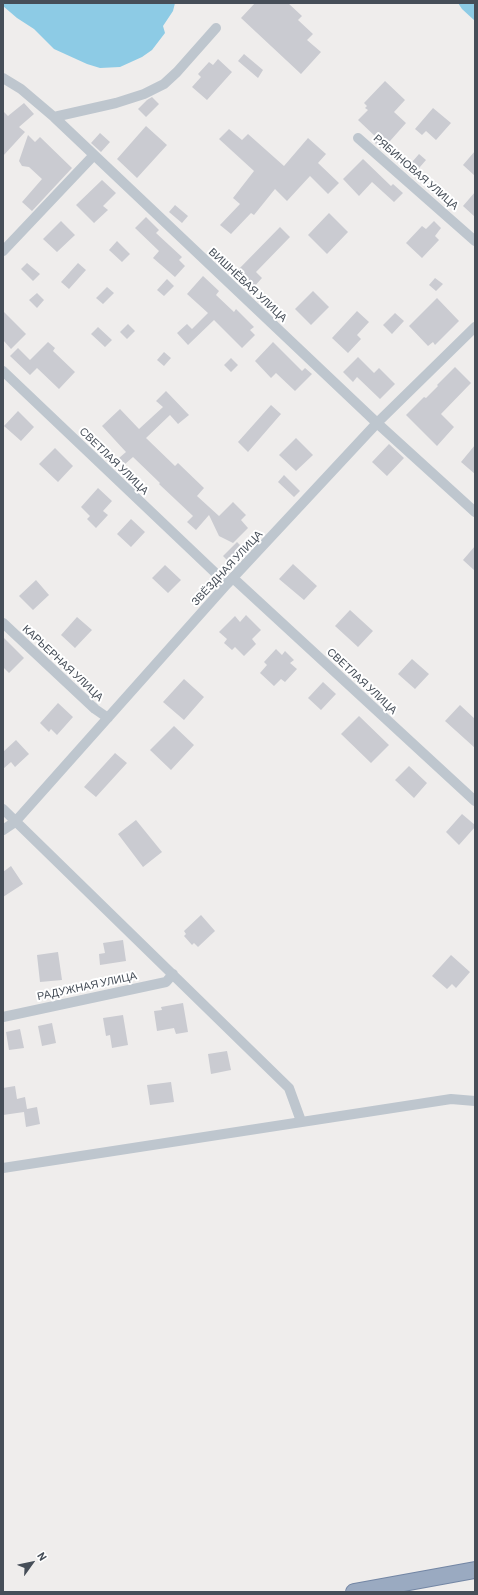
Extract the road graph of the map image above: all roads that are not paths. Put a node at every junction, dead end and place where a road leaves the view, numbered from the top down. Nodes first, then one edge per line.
1 (216, 28) dead end
2 (3, 78) edge
3 (54, 117) junction
4 (358, 138) dead end
5 (94, 155) junction
6 (475, 240) edge
7 (3, 251) edge
8 (475, 327) edge
9 (3, 371) edge
10 (377, 423) junction
11 (475, 512) edge
12 (230, 581) junction
13 (3, 623) edge
14 (108, 718) junction
15 (475, 800) edge
16 (3, 809) edge
17 (15, 822) junction
18 (3, 830) edge
19 (173, 974) junction
20 (3, 1017) edge
21 (475, 1101) edge
22 (301, 1121) junction
23 (3, 1168) edge
24 (475, 1570) edge
25 (354, 1592) edge

1 - 3 street
2 - 3 street, ВИШНЁВАЯ УЛИЦА
3 - 5 street, ВИШНЁВАЯ УЛИЦА
4 - 6 street, РЯБИНОВАЯ УЛИЦА
5 - 7 street
5 - 10 street, ВИШНЁВАЯ УЛИЦА
8 - 10 street, ЗВЁЗДНАЯ УЛИЦА
9 - 12 street, СВЕТЛАЯ УЛИЦА
10 - 11 street, ВИШНЁВАЯ УЛИЦА
10 - 12 street, ЗВЁЗДНАЯ УЛИЦА
12 - 14 street, ЗВЁЗДНАЯ УЛИЦА
12 - 15 street, СВЕТЛАЯ УЛИЦА
13 - 14 street, КАРЬЕРНАЯ УЛИЦА
14 - 17 street, ЗВЁЗДНАЯ УЛИЦА
16 - 17 street
17 - 18 street, ЗВЁЗДНАЯ УЛИЦА
17 - 19 street
19 - 20 street, РАДУЖНАЯ УЛИЦА
19 - 22 street
21 - 22 street
22 - 23 street
24 - 25 highway

